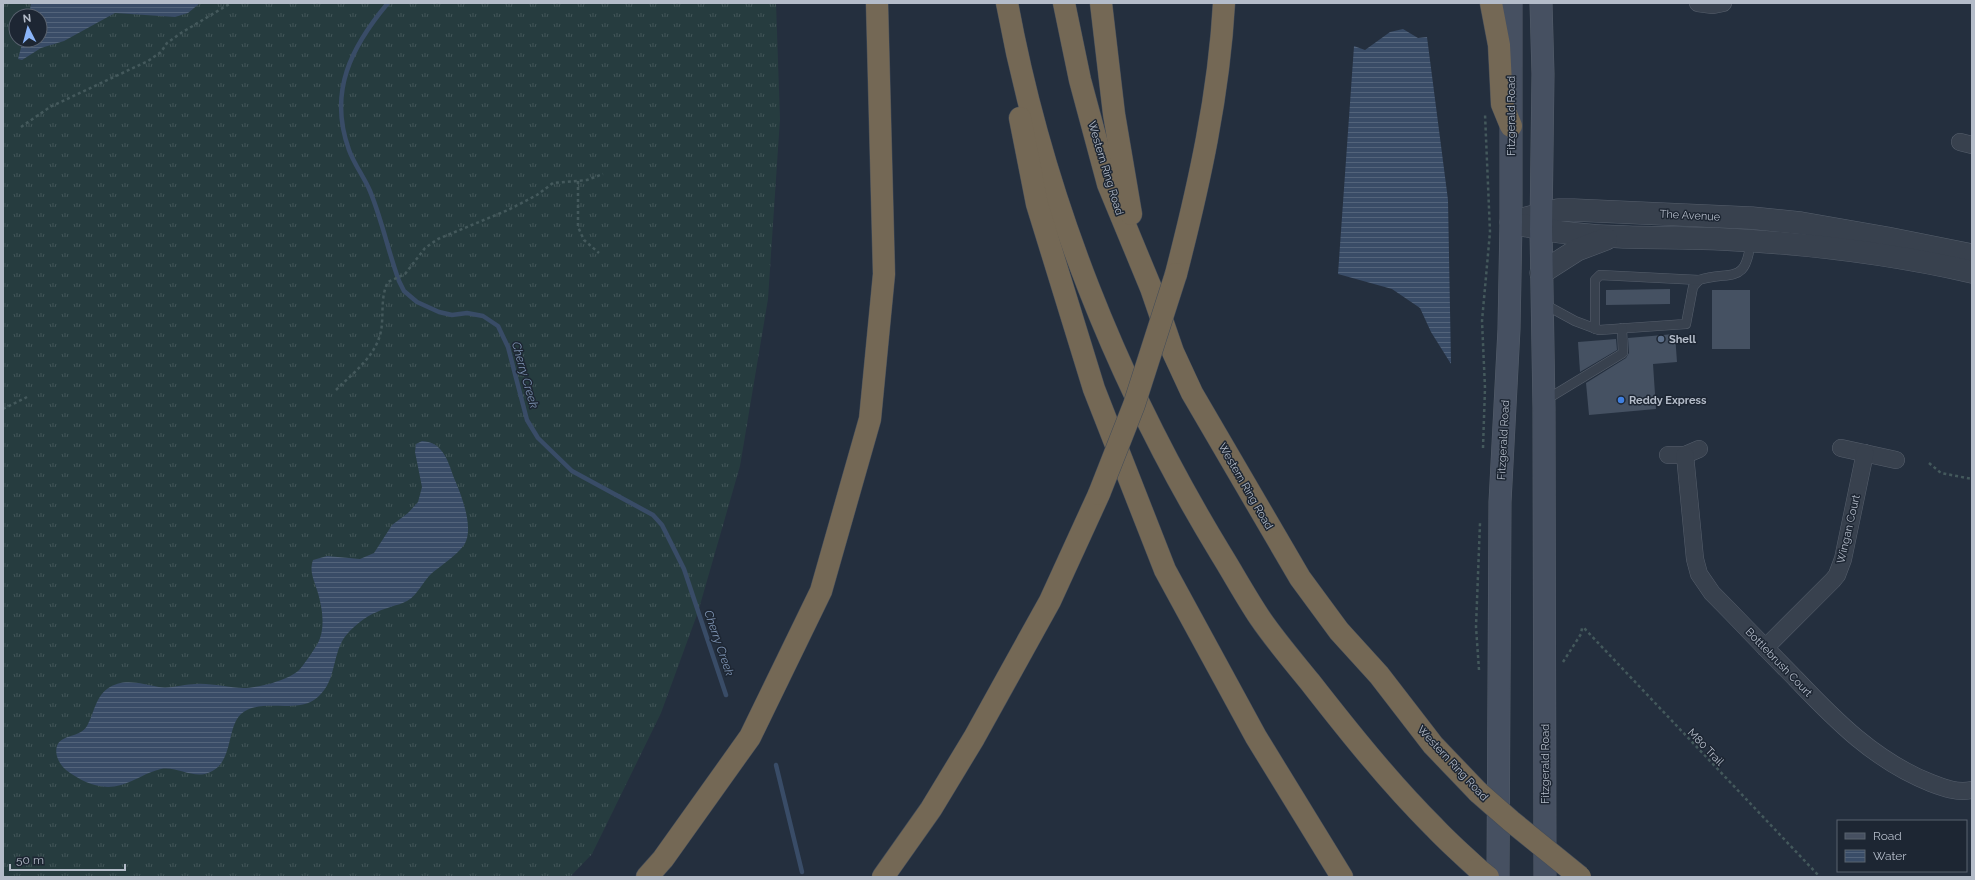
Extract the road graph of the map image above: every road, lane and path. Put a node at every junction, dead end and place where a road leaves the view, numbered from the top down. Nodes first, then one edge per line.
1 (231, 3) edge
2 (877, 3) edge
3 (1064, 3) edge
4 (1100, 3) edge
5 (1224, 3) edge
6 (1491, 3) edge
7 (1511, 3) edge
8 (1542, 3) edge
9 (1698, 3) edge
10 (1723, 3) edge
11 (1007, 4) edge
12 (1511, 126) junction
13 (21, 127) dead end
14 (603, 174) dead end
15 (578, 181) junction
16 (1752, 218) junction
17 (1511, 222) junction
18 (1541, 222) junction
19 (1614, 236) junction
20 (1751, 241) junction
21 (599, 253) dead end
22 (1972, 255) edge
23 (1972, 272) edge
24 (1541, 273) junction
25 (1699, 280) junction
26 (1151, 288) junction
27 (1541, 302) junction
28 (1622, 328) junction
29 (1597, 329) junction
30 (336, 390) dead end
31 (27, 397) dead end
32 (1544, 404) junction
33 (3, 409) edge
34 (1841, 448) dead end
35 (1684, 453) dead end
36 (1865, 453) junction
37 (1896, 460) dead end
38 (1929, 463) dead end
39 (1972, 480) edge
40 (1582, 628) dead end
41 (1765, 648) junction
42 (1972, 790) edge
43 (1483, 873) edge
44 (647, 877) edge
45 (883, 877) edge
46 (1342, 877) edge
47 (1498, 877) edge
48 (1534, 877) edge
49 (1545, 877) edge
50 (1580, 877) edge
51 (1820, 877) edge

1 - 13 path
2 - 44 highway
3 - 26 highway, Western Ring Road
4 - 26 highway
5 - 45 highway, bridge
6 - 12 highway
7 - 12 main road, Fitzgerald Road
8 - 18 main road, Fitzgerald Road
9 - 10 street
11 - 43 highway
11 - 46 highway
12 - 17 main road, Fitzgerald Road
14 - 15 path
15 - 21 path
15 - 30 path
16 - 18 street, The Avenue
16 - 20 lane
16 - 22 street, The Avenue
17 - 18 street, The Avenue
17 - 47 main road, Fitzgerald Road
18 - 19 street, The Avenue
18 - 24 main road, Fitzgerald Road
19 - 20 street, The Avenue
19 - 24 street, The Avenue
20 - 23 street, The Avenue
20 - 25 lane
24 - 27 main road, Fitzgerald Road
25 - 28 lane
25 - 29 lane
26 - 50 highway, Western Ring Road, bridge
27 - 29 lane
27 - 32 main road, Fitzgerald Road
28 - 29 lane
28 - 32 lane
31 - 33 path
32 - 48 main road
32 - 49 main road, Fitzgerald Road
34 - 36 street
35 - 41 street, Bottlebrush Court
36 - 37 street
36 - 41 street, Wingan Court
38 - 39 path
40 - 51 path, M80 Trail
41 - 42 street, Bottlebrush Court

